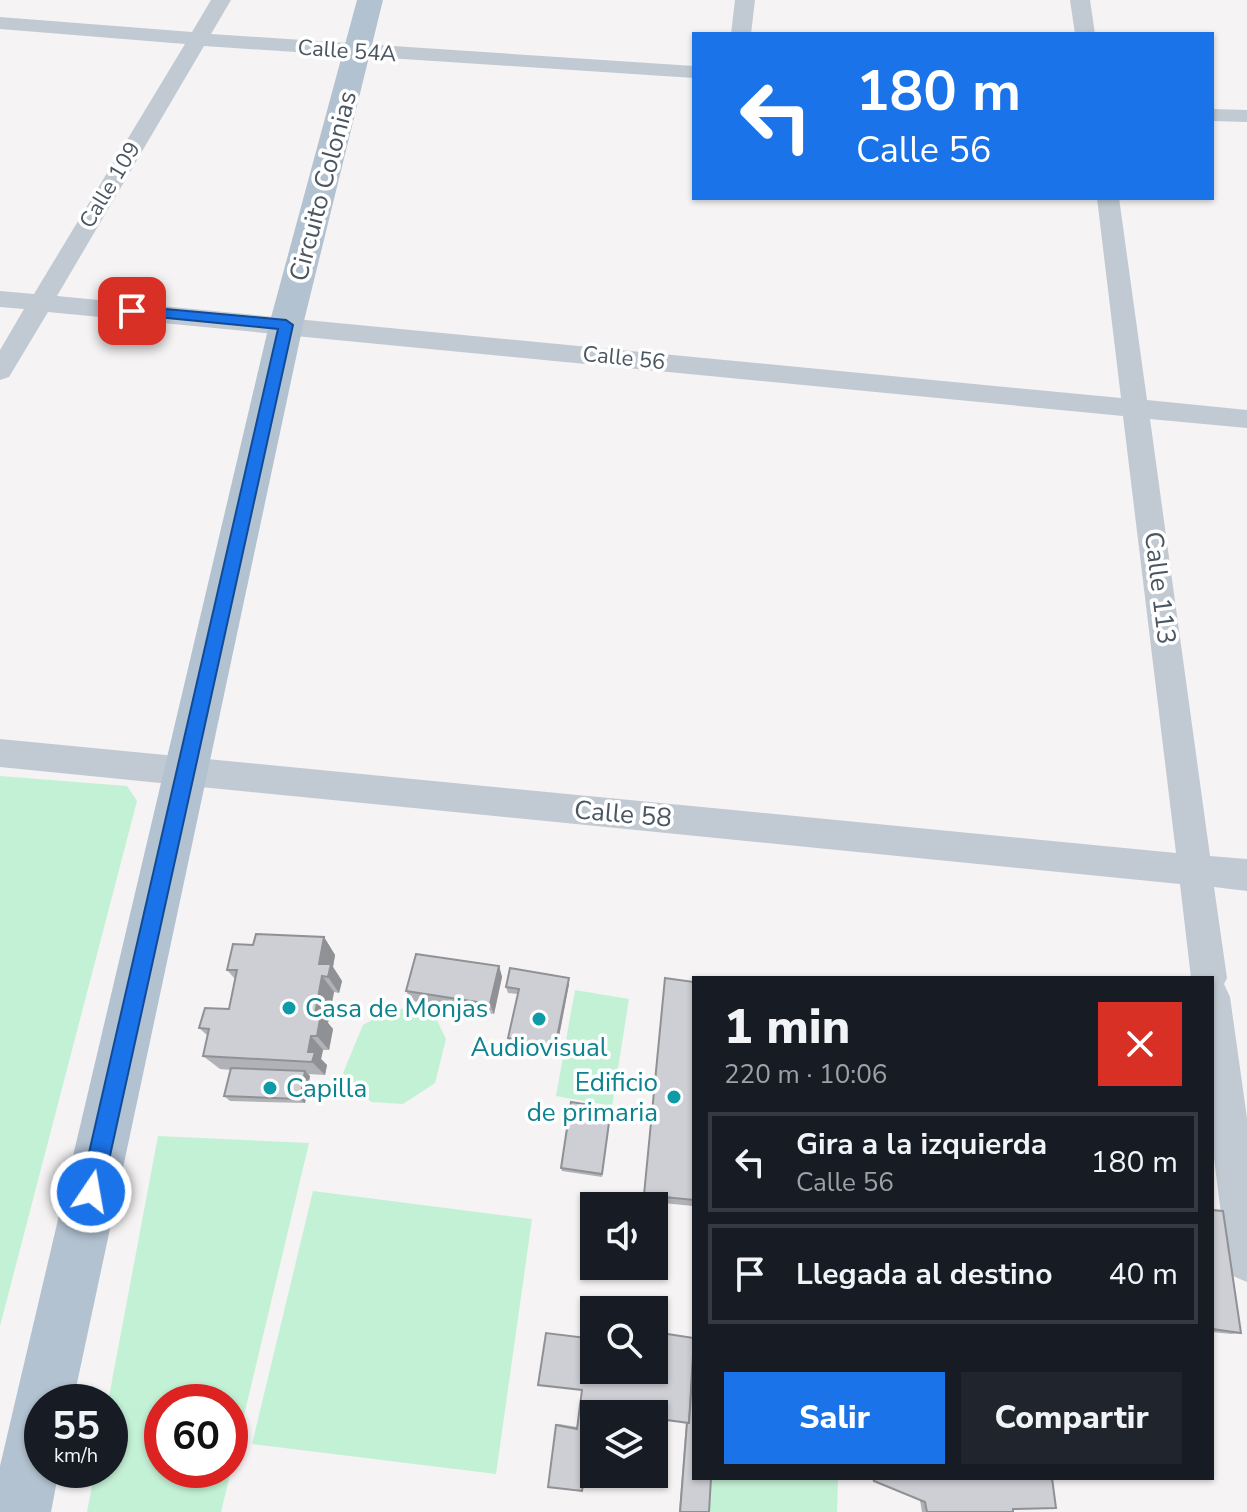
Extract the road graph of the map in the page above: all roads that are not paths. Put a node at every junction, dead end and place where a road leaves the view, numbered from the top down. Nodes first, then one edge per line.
1 (221, 0) edge
2 (370, 0) edge
3 (745, 0) edge
4 (1080, 0) edge
5 (0, 23) edge
6 (741, 32) edge
7 (1085, 32) edge
8 (198, 40) junction
9 (359, 52) junction
10 (692, 72) edge
11 (1214, 115) edge
12 (1247, 116) edge
13 (1108, 200) edge
14 (0, 299) edge
15 (40, 303) junction
16 (286, 325) junction
17 (0, 371) edge
18 (1137, 408) junction
19 (1247, 419) edge
20 (0, 753) edge
21 (185, 772) junction
22 (1195, 869) junction
23 (1247, 875) edge
24 (1209, 976) edge
25 (1214, 1012) edge
26 (1247, 1262) edge
27 (48, 1384) edge
28 (25, 1488) edge
29 (20, 1512) edge

1 - 8 street, Calle 109
2 - 9 main road, Circuito Colonias
3 - 6 street
4 - 7 street
5 - 8 street, Calle 54A
8 - 9 street, Calle 54A
8 - 15 street, Calle 109
9 - 10 street, Calle 54A
9 - 16 main road, Circuito Colonias
11 - 12 street
13 - 18 street, Calle 113
14 - 15 street, Calle 56
15 - 16 street, Calle 56
15 - 17 street, Calle 109
16 - 18 street, Calle 56
16 - 21 main road, Circuito Colonias
18 - 19 street, Calle 56
18 - 22 street, Calle 113
20 - 21 street, Calle 58
21 - 22 street, Calle 58
21 - 27 main road, Circuito Colonias
22 - 23 street, Calle 58
22 - 24 street, Calle 113
25 - 26 street
28 - 29 main road

